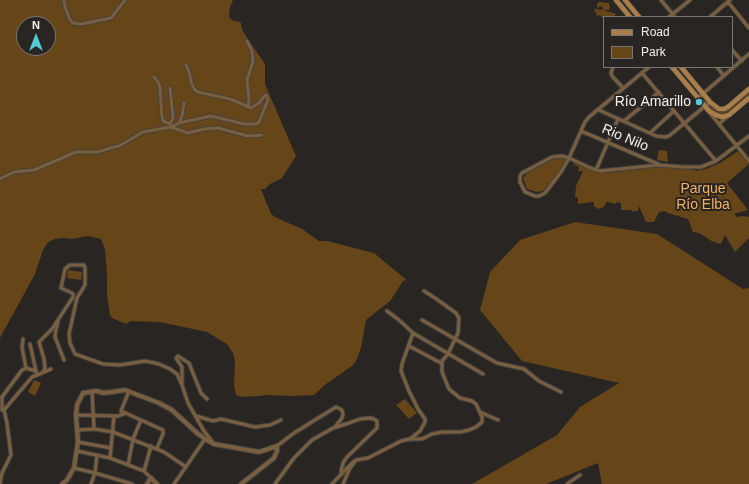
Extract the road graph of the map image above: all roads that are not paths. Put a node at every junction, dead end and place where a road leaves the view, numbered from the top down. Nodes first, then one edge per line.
1 (64, 0) edge
2 (125, 0) edge
3 (616, 0) edge
4 (625, 0) edge
5 (661, 0) edge
6 (690, 0) edge
7 (729, 1) edge
8 (629, 16) edge
9 (638, 16) edge
10 (674, 16) edge
11 (711, 16) edge
12 (749, 28) edge
13 (247, 41) dead end
14 (733, 51) edge
15 (749, 54) edge
16 (742, 61) junction
17 (186, 65) dead end
18 (613, 68) edge
19 (648, 68) edge
20 (673, 68) edge
21 (682, 68) edge
22 (718, 68) edge
23 (642, 73) junction
24 (724, 76) junction
25 (154, 77) dead end
26 (170, 88) dead end
27 (623, 88) junction
28 (749, 89) edge
29 (659, 92) junction
30 (704, 94) junction
31 (698, 98) junction
32 (749, 98) edge
33 (710, 102) junction
34 (184, 103) dead end
35 (248, 107) junction
36 (705, 107) junction
37 (599, 110) junction
38 (674, 111) junction
39 (709, 111) junction
40 (729, 115) junction
41 (618, 119) junction
42 (624, 121) junction
43 (179, 123) junction
44 (684, 124) junction
45 (719, 124) junction
46 (170, 125) junction
47 (581, 131) junction
48 (650, 132) junction
49 (262, 135) dead end
50 (749, 136) edge
51 (607, 142) junction
52 (737, 146) junction
53 (569, 158) junction
54 (716, 161) junction
55 (749, 161) edge
56 (659, 165) junction
57 (596, 170) junction
58 (0, 179) edge
59 (424, 291) dead end
60 (68, 306) junction
61 (76, 309) junction
62 (387, 311) dead end
63 (61, 317) junction
64 (422, 320) dead end
65 (413, 333) junction
66 (23, 339) dead end
67 (456, 339) junction
68 (30, 344) dead end
69 (409, 346) junction
70 (448, 354) junction
71 (64, 360) dead end
72 (441, 363) junction
73 (26, 368) junction
74 (51, 369) dead end
75 (36, 371) junction
76 (44, 372) junction
77 (483, 374) dead end
78 (37, 375) junction
79 (182, 385) junction
80 (92, 391) junction
81 (129, 391) junction
82 (561, 392) dead end
83 (207, 399) dead end
84 (2, 410) edge
85 (480, 412) junction
86 (126, 413) junction
87 (76, 415) junction
88 (92, 415) junction
89 (114, 416) junction
90 (196, 416) junction
91 (141, 420) junction
92 (281, 420) dead end
93 (498, 420) dead end
94 (334, 428) junction
95 (94, 429) junction
96 (77, 430) junction
97 (113, 432) junction
98 (133, 439) junction
99 (205, 439) junction
100 (410, 439) junction
101 (78, 442) junction
102 (216, 444) junction
103 (151, 446) junction
104 (277, 446) junction
105 (111, 448) junction
106 (157, 448) junction
107 (77, 451) junction
108 (97, 454) junction
109 (110, 458) junction
110 (356, 460) junction
111 (128, 465) junction
112 (186, 467) junction
113 (74, 468) junction
114 (144, 471) junction
115 (95, 473) junction
116 (340, 474) junction
117 (580, 474) dead end
118 (151, 478) junction
119 (115, 479) junction
120 (0, 483) edge
121 (62, 484) edge
122 (90, 484) edge
123 (114, 484) edge
124 (132, 484) edge
125 (148, 484) edge
126 (157, 484) edge
127 (174, 484) edge
128 (241, 484) edge
129 (275, 484) edge
130 (332, 484) edge
131 (343, 484) edge
132 (567, 484) edge

1 - 2 street
3 - 8 main road
4 - 9 main road
5 - 10 street
6 - 10 street
7 - 11 street
7 - 12 street
13 - 35 street
14 - 16 street
15 - 16 street
16 - 24 street
17 - 35 street
18 - 27 street
19 - 23 street
20 - 31 main road
21 - 30 main road
22 - 24 street
23 - 27 street
23 - 29 street
24 - 30 street
25 - 46 street
26 - 46 street
27 - 37 street
28 - 33 main road
29 - 38 street
29 - 42 street
30 - 31 street
30 - 33 main road
31 - 36 main road
32 - 40 main road
33 - 36 street
34 - 43 street
35 - 43 street
36 - 39 main road
36 - 44 street
37 - 41 street
37 - 47 street
38 - 44 street
38 - 48 street
39 - 40 main road
39 - 45 street
40 - 45 street
41 - 42 street
41 - 51 street
42 - 48 street
43 - 46 street
44 - 48 street
44 - 54 street
45 - 52 street
46 - 49 street
46 - 58 street
47 - 51 street, Rio Nilo
47 - 53 street
50 - 52 street
51 - 56 street, Rio Nilo
51 - 57 street
52 - 54 street
52 - 55 street
53 - 53 street
53 - 57 street
54 - 56 street
56 - 57 street
59 - 67 street
60 - 61 street
60 - 61 street
60 - 63 street
61 - 79 street
62 - 65 street
63 - 71 street
63 - 76 street
64 - 67 street
65 - 69 street
65 - 70 street
66 - 73 street
67 - 70 street
67 - 82 street
68 - 75 street
69 - 72 street
69 - 100 street
70 - 72 street
70 - 77 street
72 - 85 street
73 - 75 street
73 - 84 street
74 - 76 street
75 - 78 street
76 - 78 street
78 - 84 street
79 - 83 street
79 - 90 street
80 - 81 street
80 - 87 street
80 - 88 street
81 - 86 street
81 - 99 street
84 - 120 street
85 - 93 street
85 - 100 street
86 - 89 street
86 - 91 street
87 - 88 street
87 - 96 street
88 - 89 street
88 - 95 street
89 - 97 street
90 - 92 street
90 - 102 street
91 - 98 street
91 - 106 street
94 - 104 street
94 - 116 street
94 - 129 street
95 - 96 street
95 - 97 street
96 - 101 street
97 - 98 street
97 - 105 street
98 - 103 street
98 - 111 street
99 - 102 street
99 - 112 street
100 - 110 street
101 - 105 street
101 - 107 street
102 - 104 street
103 - 106 street
103 - 114 street
104 - 128 street
105 - 109 street
106 - 112 street
107 - 108 street
107 - 113 street
108 - 109 street
108 - 115 street
109 - 111 street
110 - 116 street
110 - 131 street
111 - 114 street
112 - 127 street
113 - 115 street
113 - 121 street
114 - 118 street
115 - 119 street
115 - 122 street
116 - 130 street
117 - 132 street
118 - 125 street
118 - 126 street
119 - 123 street
119 - 124 street

